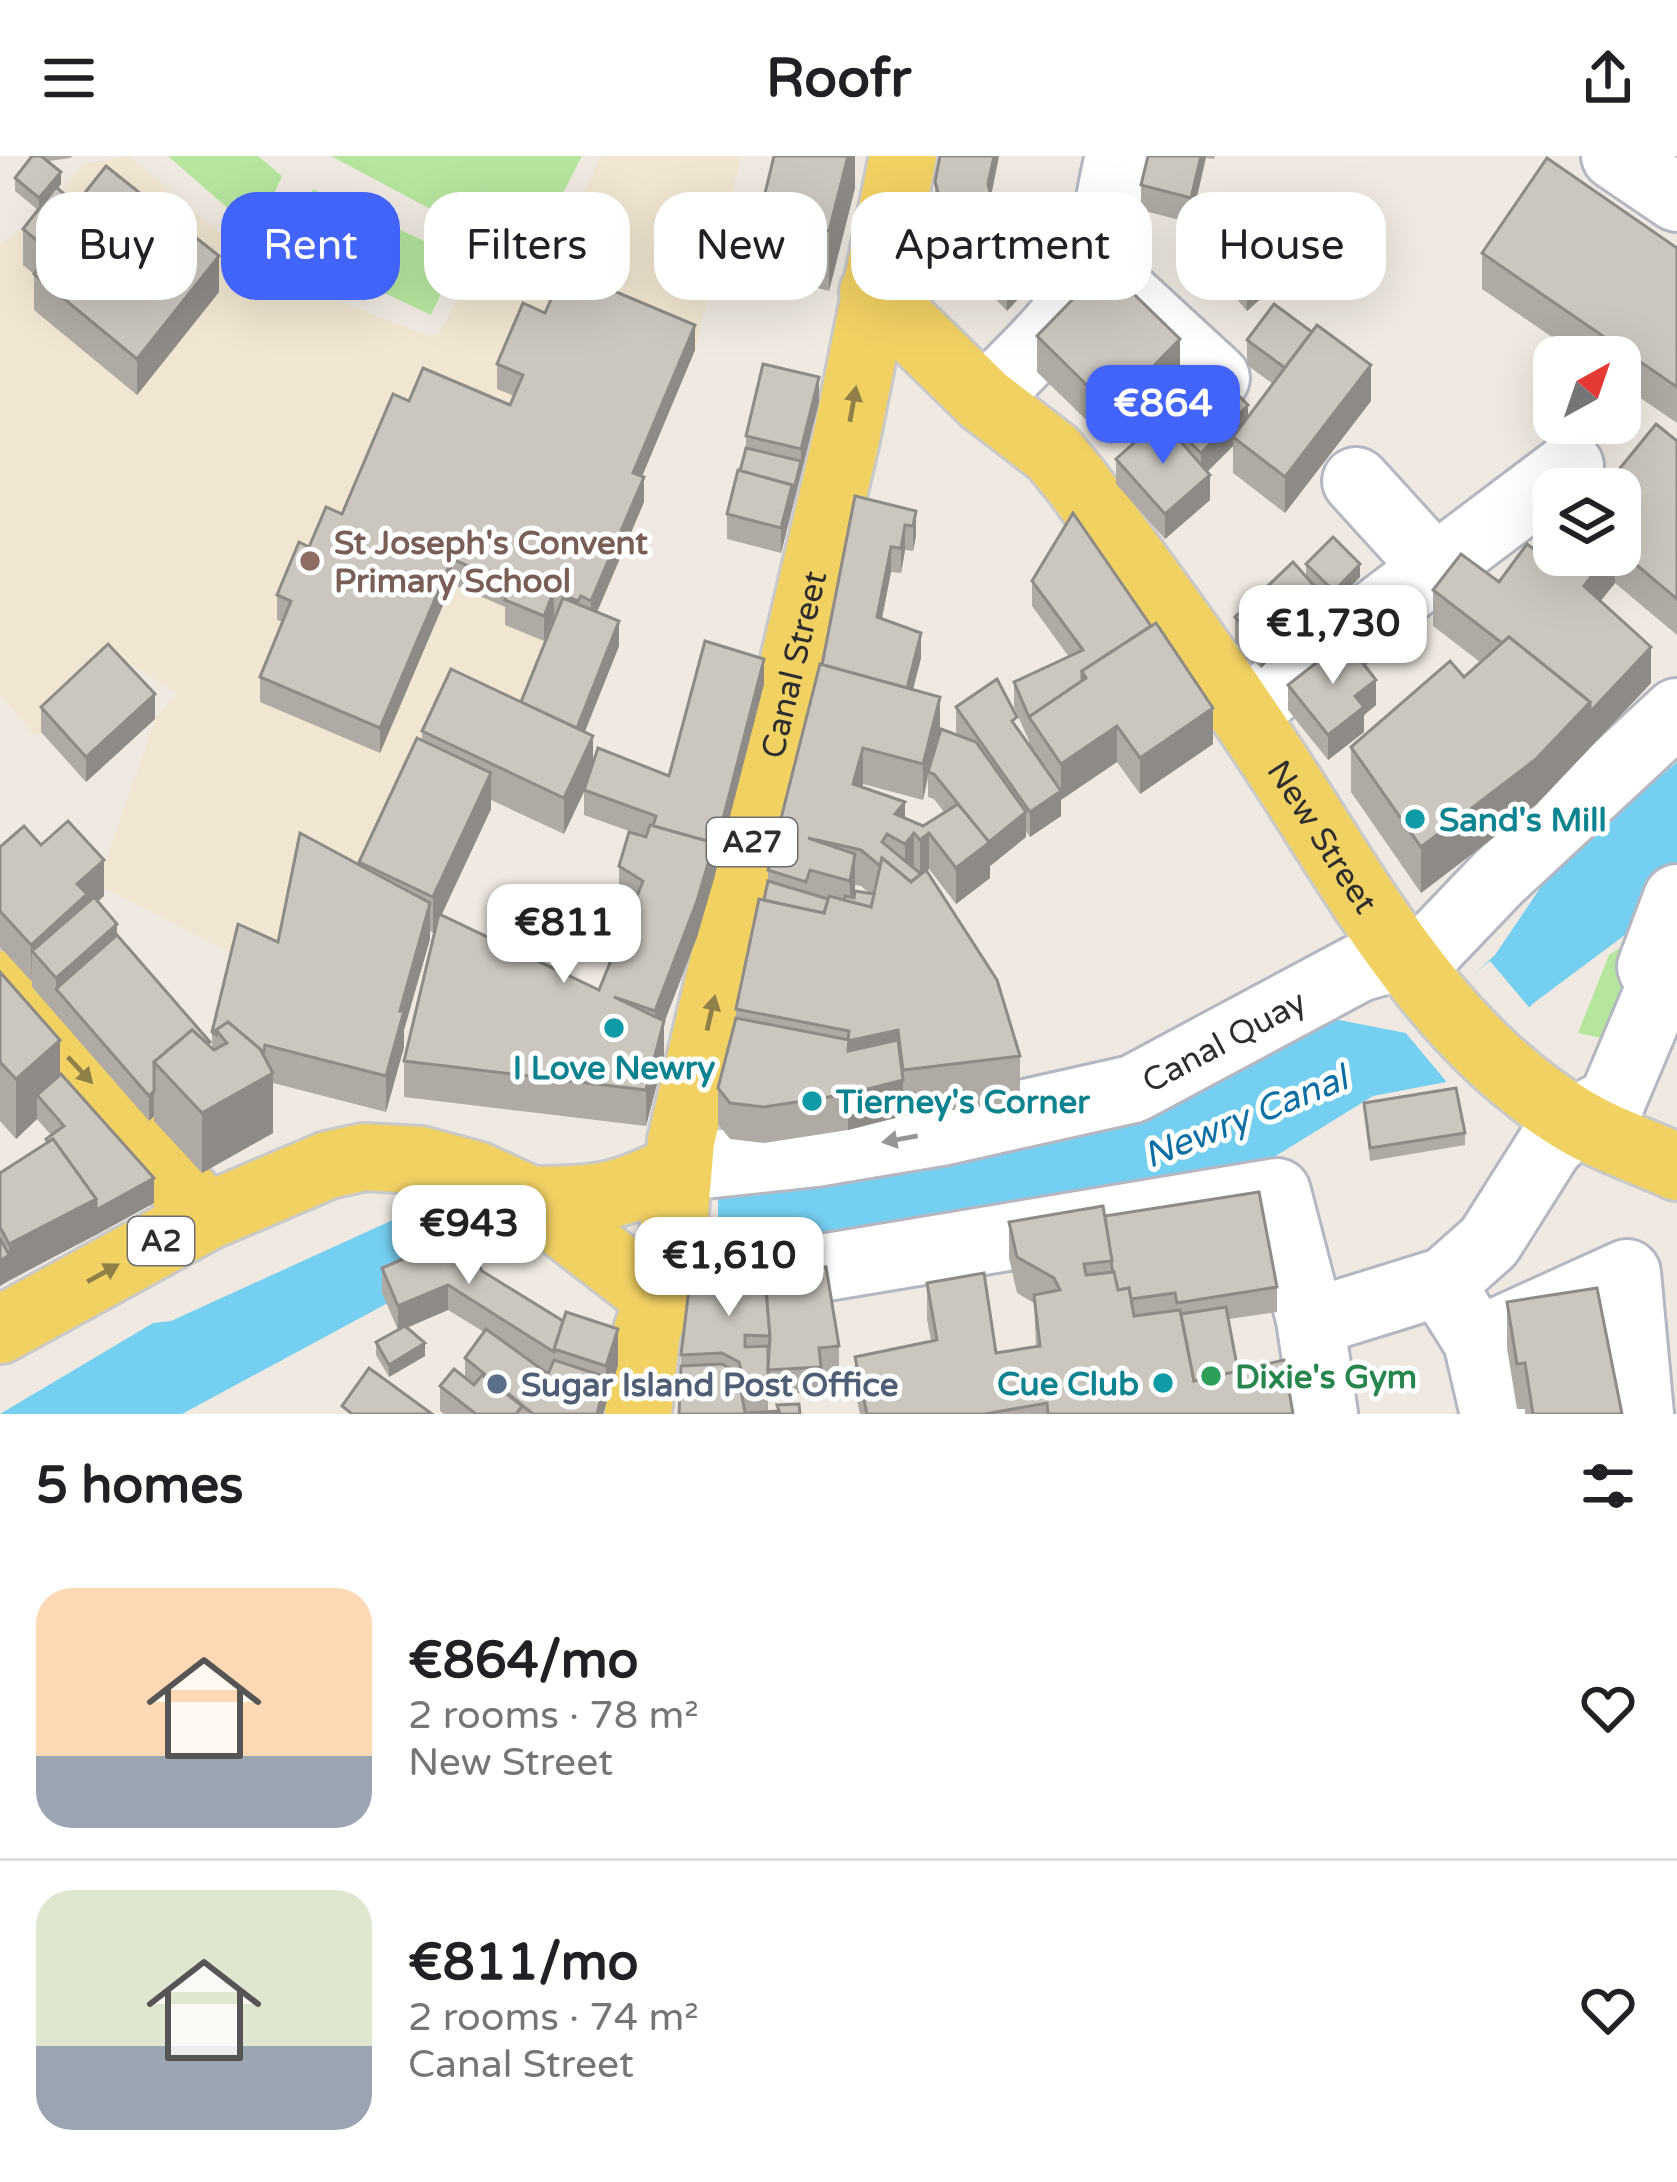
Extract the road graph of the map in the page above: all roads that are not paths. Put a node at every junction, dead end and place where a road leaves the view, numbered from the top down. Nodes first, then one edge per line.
1 (903, 156) edge
2 (1119, 156) edge
3 (1615, 156) edge
4 (895, 192) edge
5 (1110, 192) edge
6 (1677, 198) edge
7 (872, 300) edge
8 (881, 300) edge
9 (1073, 300) edge
10 (1130, 300) edge
11 (1216, 378) edge
12 (984, 400) junction
13 (1570, 466) dead end
14 (1356, 481) dead end
15 (1437, 569) junction
16 (1243, 712) junction
17 (1677, 712) edge
18 (1677, 898) edge
19 (1420, 981) junction
20 (1671, 982) edge
21 (0, 984) edge
22 (1574, 1120) junction
23 (1677, 1167) edge
24 (666, 1178) junction
25 (504, 1187) junction
26 (206, 1217) junction
27 (650, 1281) junction
28 (1445, 1281) junction
29 (1310, 1319) junction
30 (0, 1330) edge
31 (1477, 1341) junction
32 (638, 1414) edge
33 (1324, 1414) edge
34 (1494, 1414) edge
35 (1640, 1414) edge

1 - 4 main road, Canal Street / A27
2 - 5 street
3 - 6 street
24 -> 7 main road, Canal Street / A27
8 - 12 main road, New Street
9 - 12 street
10 - 11 street
12 - 16 main road, New Street
13 - 15 street
14 - 15 street
15 - 16 street
16 - 19 main road, New Street
17 - 19 street, Canal Quay
18 - 20 street
19 - 22 main road, New Street
19 -> 24 street, Canal Quay
20 - 22 street
21 -> 26 main road
22 - 23 main road, New Street
22 - 28 street
24 - 25 main road, A2
24 - 27 main road, Canal Street
25 - 26 main road, A2
25 - 27 main road, A2
30 -> 26 main road, A2
27 - 29 street
27 - 32 main road, Canal Street
28 - 29 street
28 - 31 street
29 - 33 street
31 - 34 street
31 - 35 street

